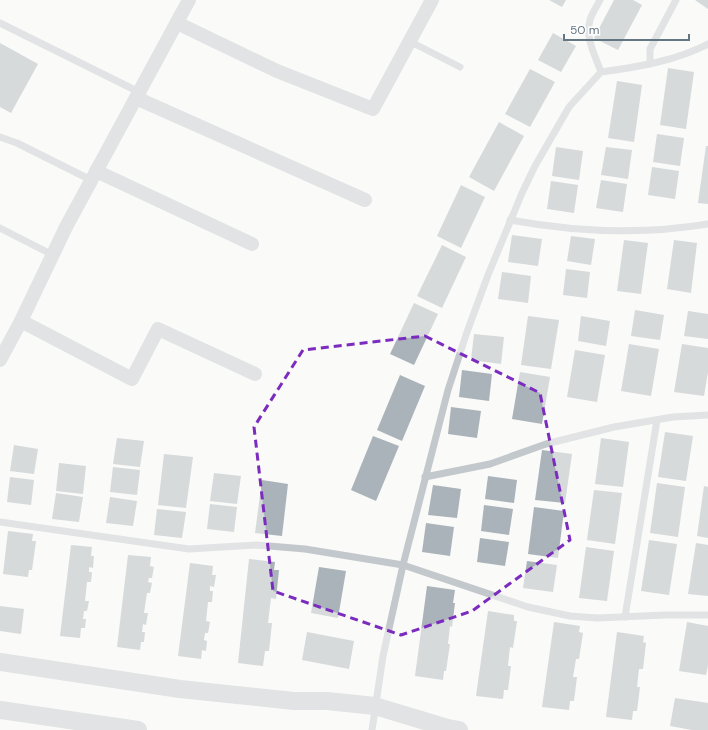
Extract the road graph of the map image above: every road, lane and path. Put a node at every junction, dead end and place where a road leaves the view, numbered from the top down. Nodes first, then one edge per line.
1 (189, 0) edge
2 (432, 0) edge
3 (600, 0) edge
4 (676, 0) edge
5 (0, 23) edge
6 (177, 23) junction
7 (409, 41) junction
8 (708, 44) edge
9 (650, 64) junction
10 (460, 66) dead end
11 (601, 72) junction
12 (137, 95) junction
13 (0, 137) edge
14 (94, 176) junction
15 (364, 200) dead end
16 (510, 220) junction
17 (708, 224) edge
18 (0, 228) edge
19 (252, 244) dead end
20 (53, 255) junction
21 (21, 321) junction
22 (0, 360) edge
23 (256, 374) dead end
24 (708, 415) edge
25 (657, 420) junction
26 (425, 477) junction
27 (0, 522) edge
28 (403, 565) junction
29 (708, 615) edge
30 (624, 618) junction
31 (0, 662) edge
32 (376, 706) junction
33 (0, 710) edge
34 (138, 730) edge
35 (372, 730) edge
36 (459, 730) edge

1 - 6 street
2 - 7 street
3 - 11 lane
4 - 9 lane
5 - 12 lane
6 - 7 street
6 - 12 street
7 - 10 lane
8 - 9 lane
9 - 11 lane
11 - 16 lane
12 - 14 street
12 - 15 street
13 - 14 lane
14 - 19 street
14 - 20 street
16 - 17 lane
16 - 26 lane
18 - 20 lane
20 - 21 street
21 - 22 street
21 - 23 street
24 - 25 lane
25 - 26 lane
25 - 30 lane
26 - 28 lane
27 - 28 lane
28 - 30 lane
28 - 32 lane
29 - 30 lane
31 - 32 street
32 - 35 lane
32 - 36 street
33 - 34 street

